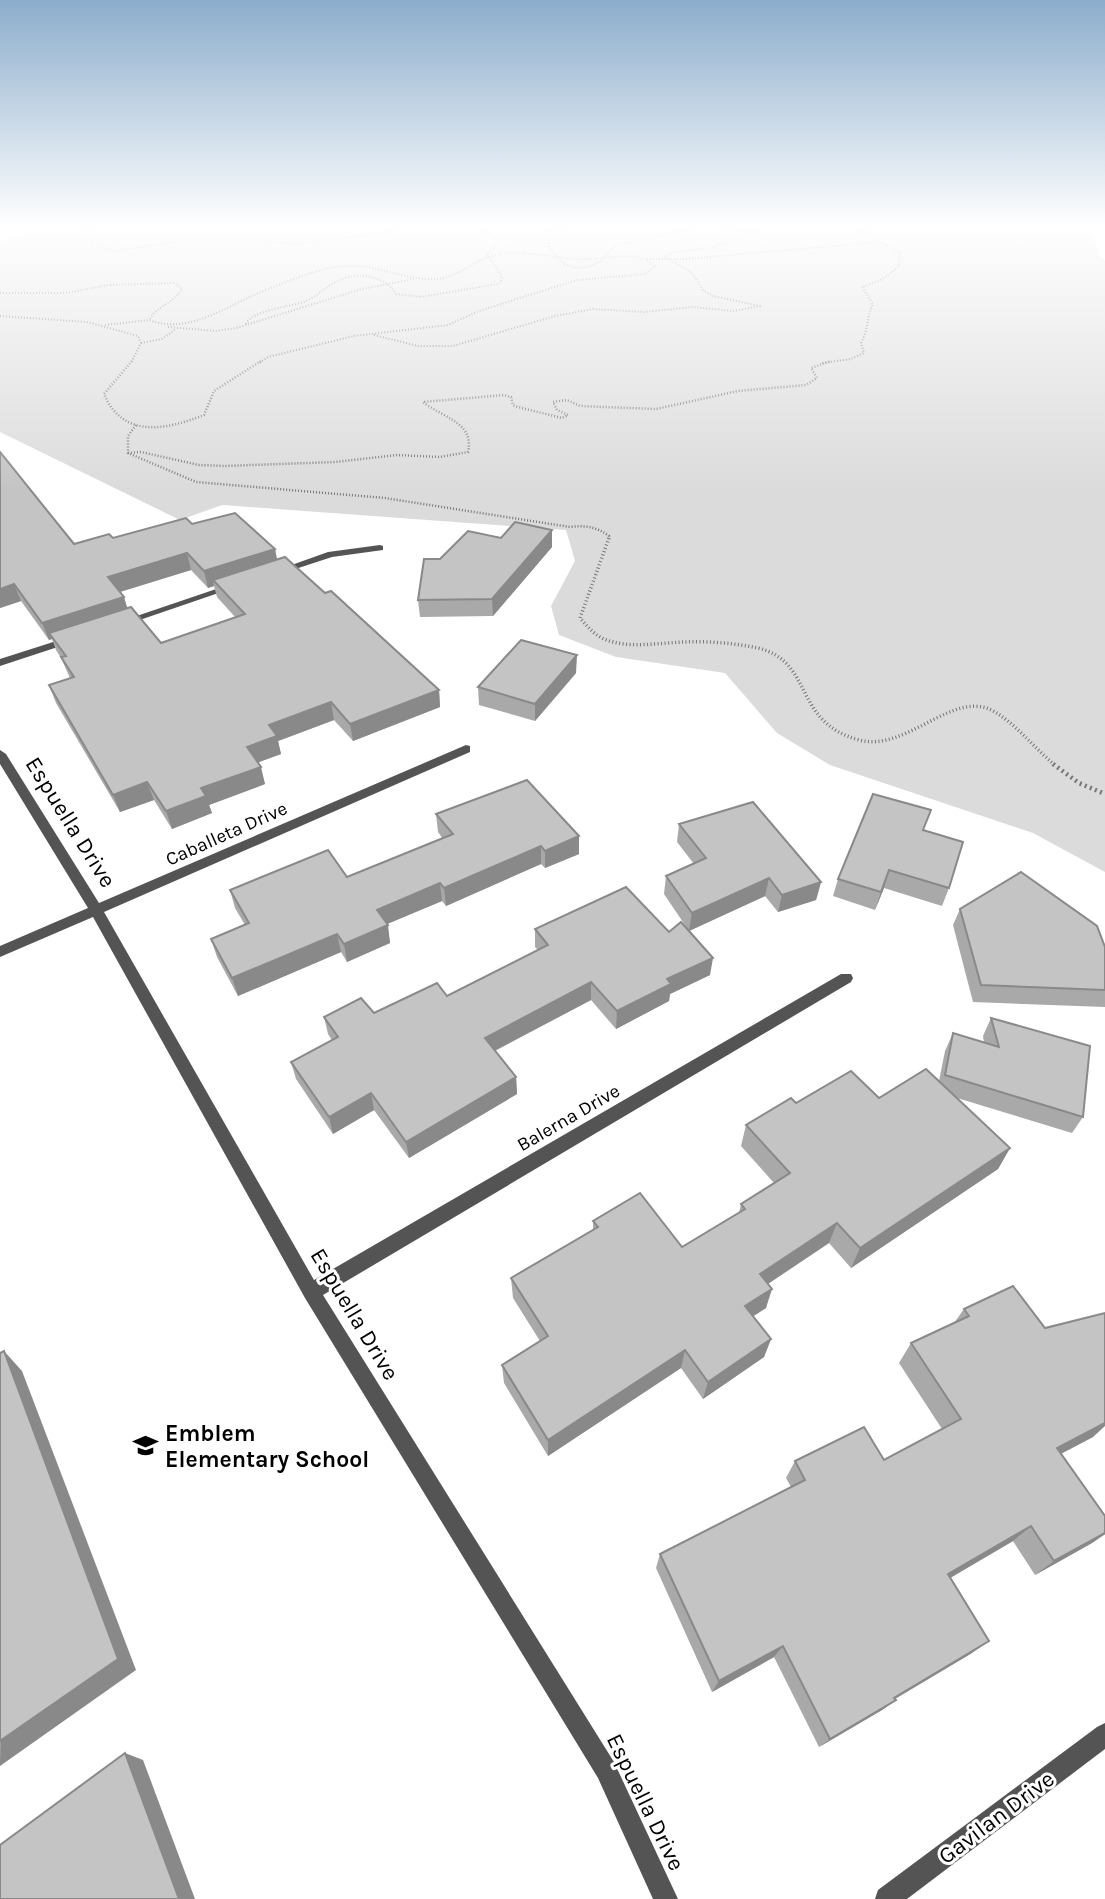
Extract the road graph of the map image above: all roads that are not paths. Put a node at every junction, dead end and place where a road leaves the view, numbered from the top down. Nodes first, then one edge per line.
1 (380, 548) dead end
2 (265, 576) edge
3 (238, 584) edge
4 (119, 624) edge
5 (79, 637) edge
6 (0, 663) edge
7 (466, 749) dead end
8 (0, 754) edge
9 (97, 911) junction
10 (0, 952) edge
11 (846, 978) dead end
12 (312, 1292) junction
13 (1105, 1735) edge
14 (666, 1899) edge
15 (887, 1899) edge

1 - 2 street
3 - 4 street
5 - 6 street
7 - 9 street, Caballeta Drive
8 - 9 street, Espuella Drive
9 - 10 street, Caballeta Drive
9 - 12 street, Espuella Drive
11 - 12 street, Balerna Drive
12 - 14 street, Espuella Drive
13 - 15 street, Gavilan Drive

